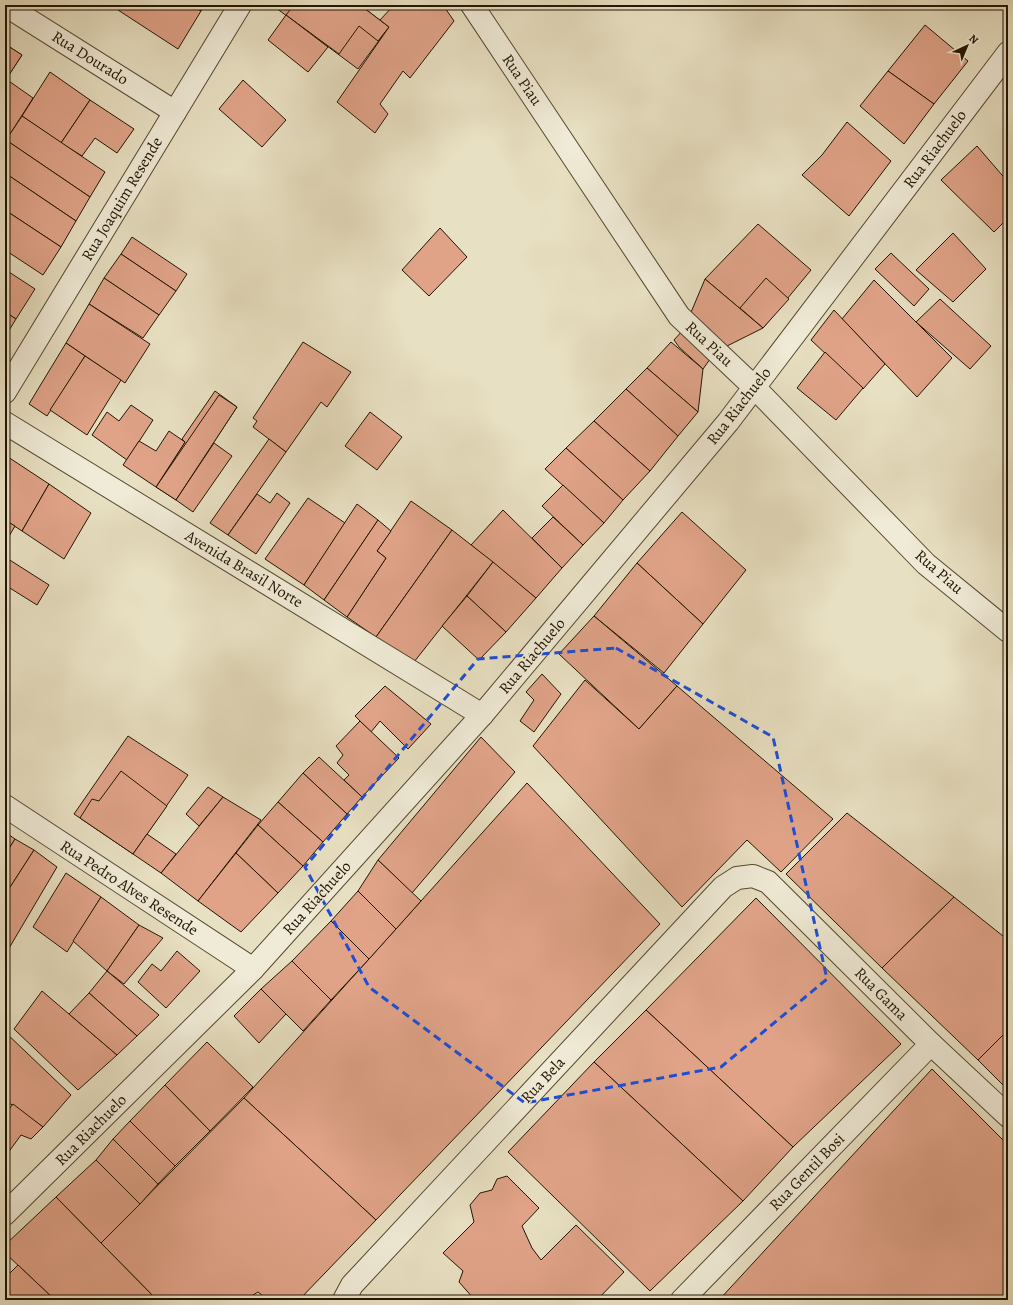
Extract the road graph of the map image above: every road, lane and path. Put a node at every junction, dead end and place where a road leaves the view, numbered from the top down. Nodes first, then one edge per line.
1 (5, 5) edge
2 (240, 5) edge
3 (472, 5) edge
4 (1008, 53) edge
5 (175, 112) junction
6 (754, 387) junction
7 (5, 392) edge
8 (5, 423) edge
9 (1008, 631) edge
10 (482, 715) junction
11 (5, 806) edge
12 (753, 876) joint
13 (253, 969) junction
14 (931, 1044) junction
15 (1008, 1116) edge
16 (8, 1207) edge
17 (344, 1300) edge
18 (682, 1300) edge

1 - 5 street, Rua Dourado
2 - 5 street, Rua Joaquim Resende
3 - 6 street, Rua Piau
4 - 6 street, Rua Riachuelo
5 - 7 street, Rua Joaquim Resende
6 - 9 street, Rua Piau
6 - 10 street, Rua Riachuelo
8 - 10 street, Avenida Brasil Norte
10 - 13 street, Rua Riachuelo
11 - 13 street, Rua Pedro Alves Resende
12 - 14 street, Rua Gama
12 - 17 street, Rua Bela
13 - 16 street, Rua Riachuelo
14 - 15 street, Rua Gama
14 - 18 street, Rua Gentil Bosi

